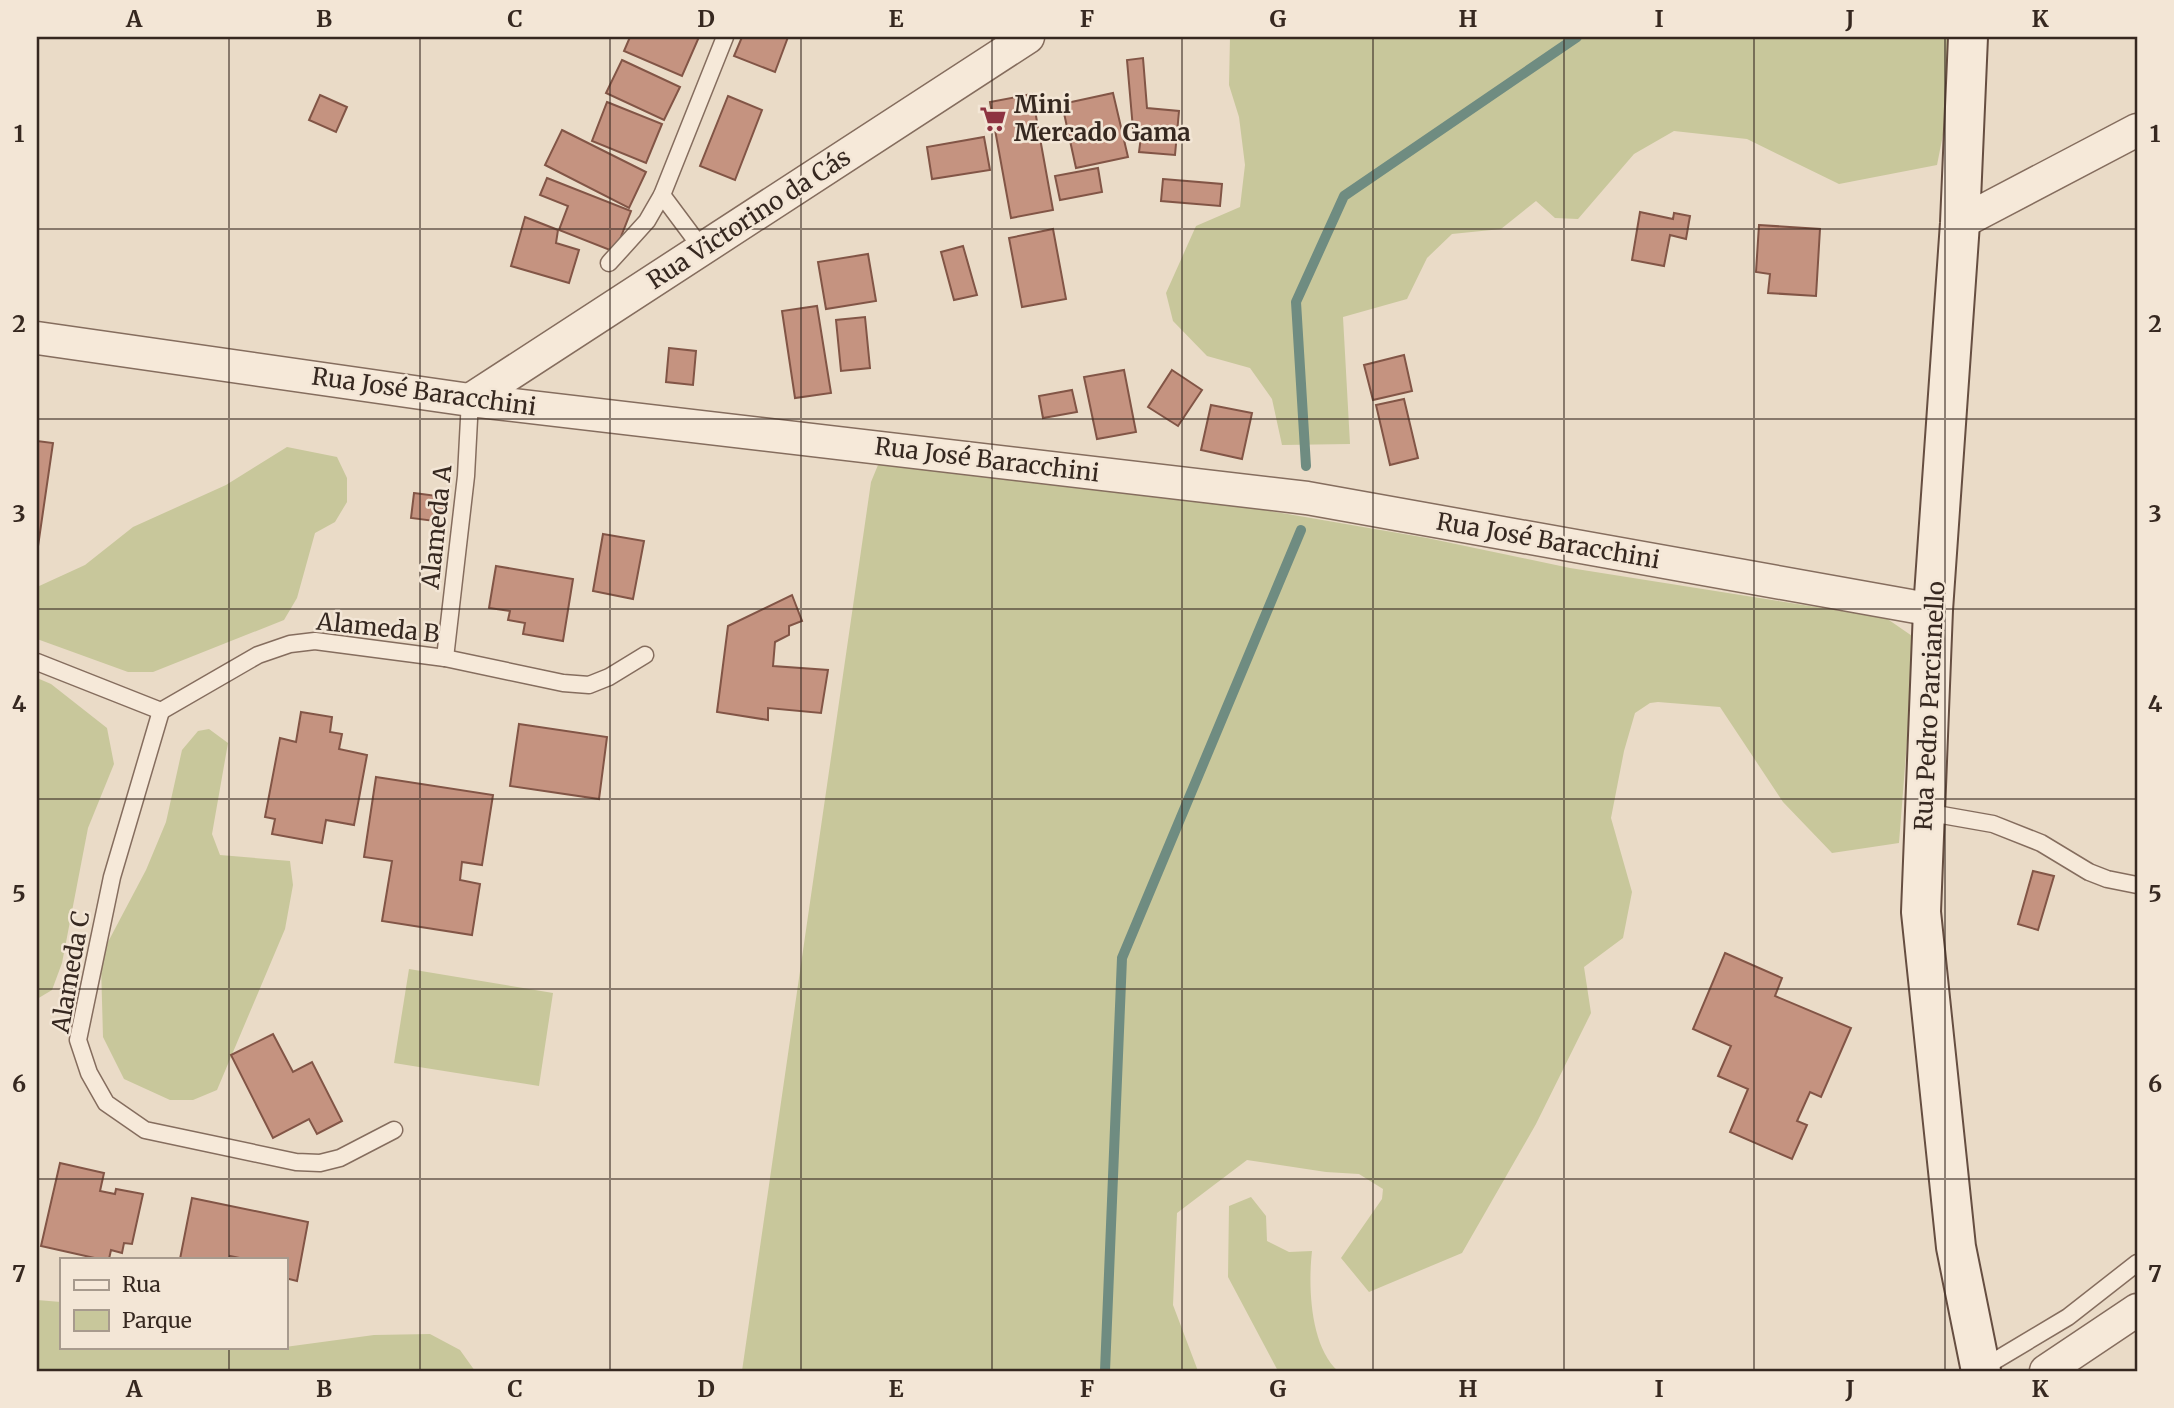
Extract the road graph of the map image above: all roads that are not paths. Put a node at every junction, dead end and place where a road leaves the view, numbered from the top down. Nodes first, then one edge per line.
1 (724, 37) edge
2 (1028, 37) edge
3 (1968, 37) edge
4 (2137, 130) edge
5 (662, 195) junction
6 (1960, 223) junction
7 (703, 250) junction
8 (609, 263) dead end
9 (37, 338) edge
10 (470, 400) junction
11 (1933, 610) junction
12 (645, 655) dead end
13 (445, 658) junction
14 (37, 662) edge
15 (161, 711) junction
16 (1925, 812) junction
17 (2137, 885) edge
18 (394, 1130) dead end
19 (2137, 1263) edge
20 (2137, 1310) edge
21 (1981, 1370) edge
22 (2046, 1371) edge

1 - 5 lane
2 - 7 street, Rua Victorino da Cás
3 - 6 street, Rua Pedro Parcianello
4 - 6 street
5 - 7 lane
5 - 8 lane
6 - 11 street, Rua Pedro Parcianello
7 - 10 street, Rua Victorino da Cás
9 - 10 street, Rua José Baracchini
10 - 11 street, Rua José Baracchini
10 - 13 lane, Alameda A
11 - 16 street, Rua Pedro Parcianello
12 - 13 lane, Alameda B
13 - 15 lane, Alameda B
14 - 15 lane
15 - 18 lane, Alameda C
16 - 17 lane
16 - 21 street, Rua Pedro Parcianello
19 - 21 lane
20 - 22 street

